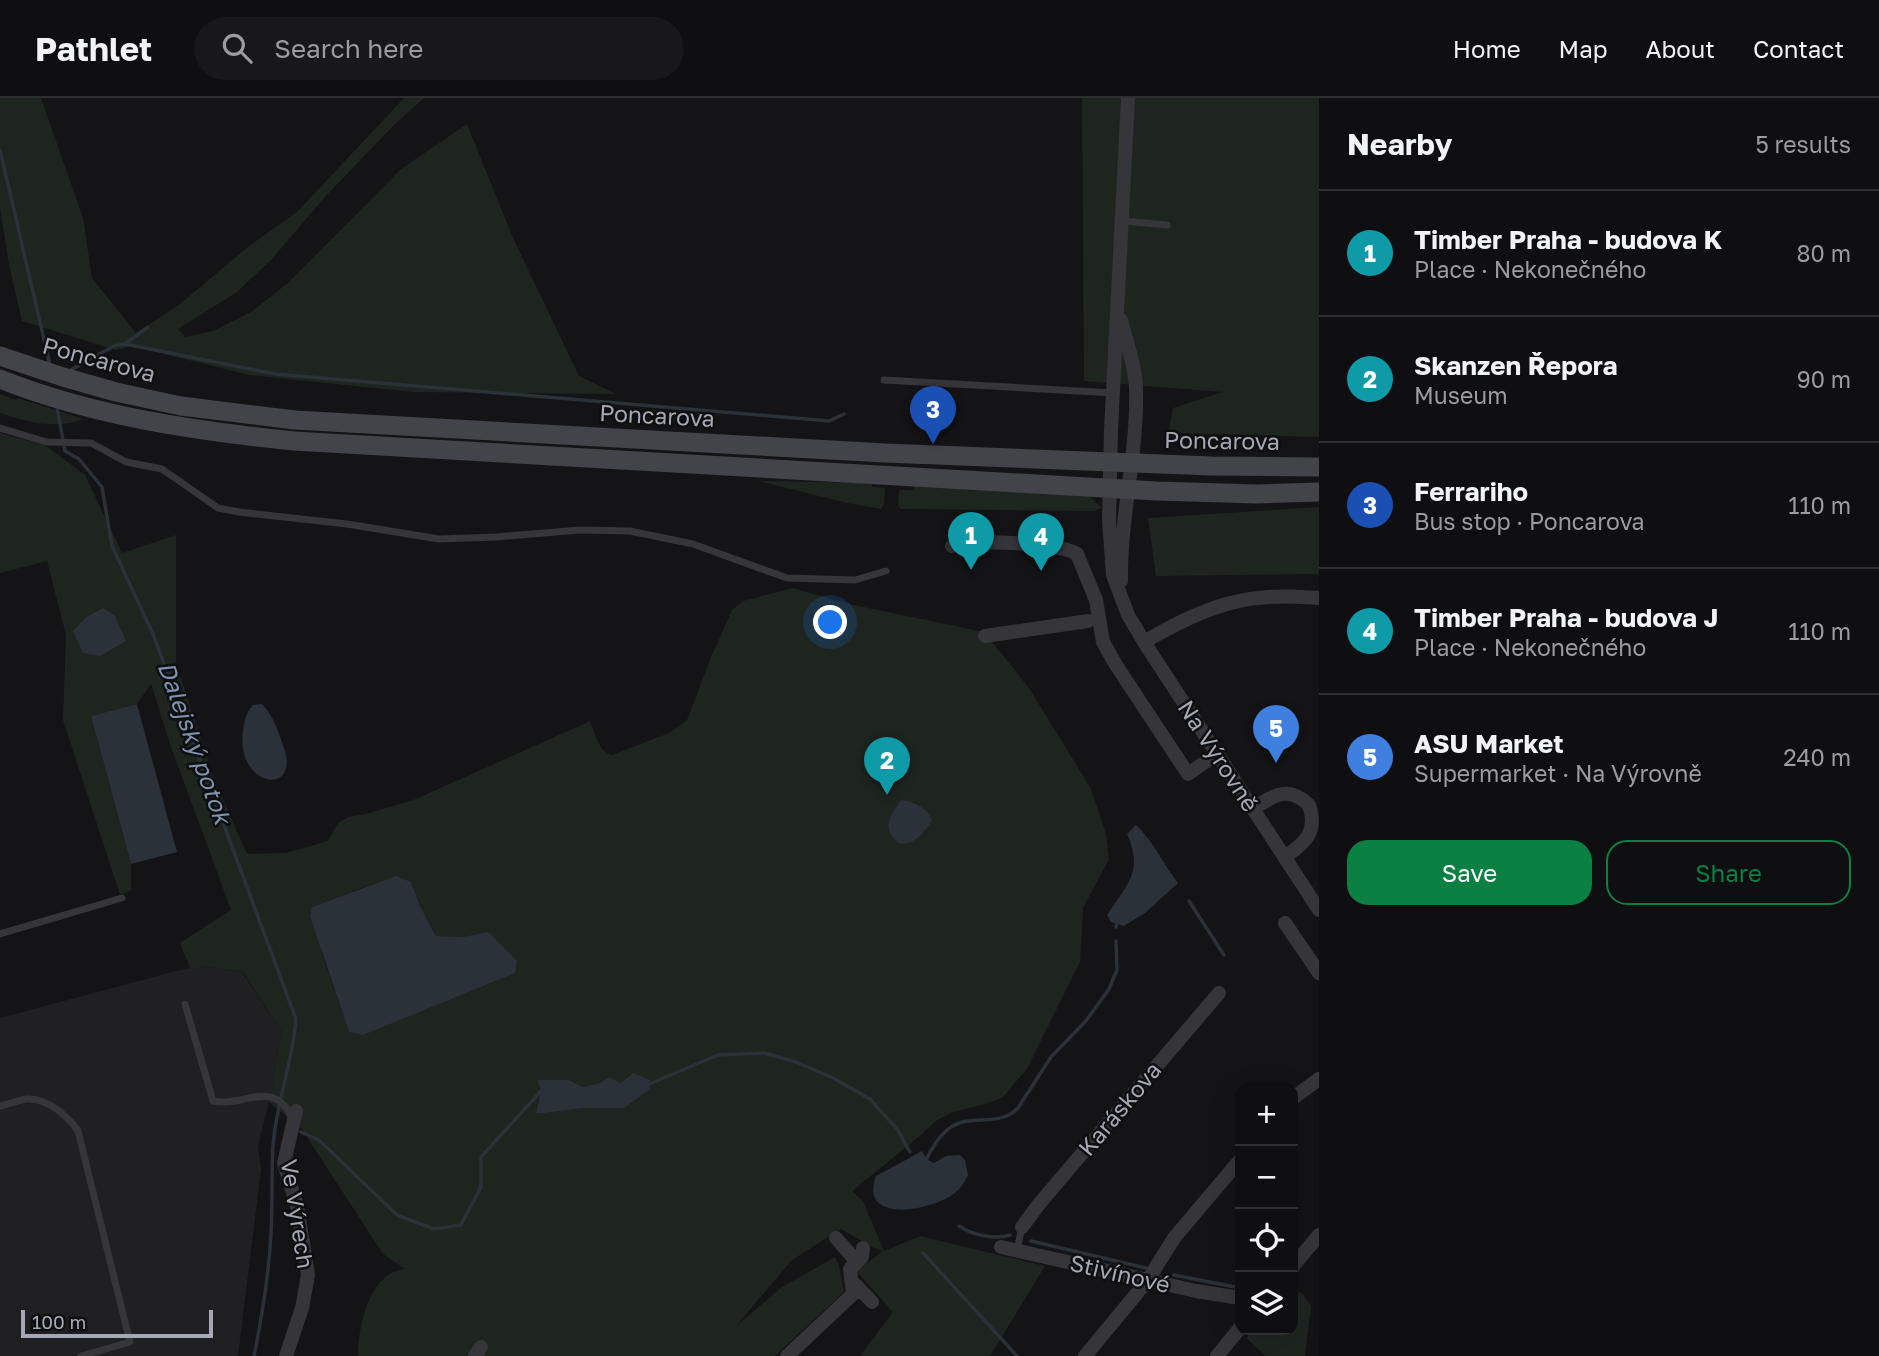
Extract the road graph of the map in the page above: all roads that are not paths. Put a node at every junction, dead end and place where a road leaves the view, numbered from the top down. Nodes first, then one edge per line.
1 (1128, 98) edge
2 (1122, 221) junction
3 (1167, 225) dead end
4 (1117, 307) junction
5 (6, 358) edge
6 (3, 380) edge
7 (884, 380) dead end
8 (1112, 393) junction
9 (0, 428) edge
10 (1110, 462) junction
11 (1131, 463) junction
12 (1319, 467) edge
13 (1119, 489) junction
14 (1319, 492) edge
15 (952, 546) dead end
16 (886, 571) dead end
17 (1319, 598) edge
18 (1094, 620) junction
19 (985, 636) dead end
20 (1144, 642) junction
21 (1217, 754) junction
22 (1253, 809) junction
23 (1285, 857) junction
24 (122, 898) dead end
25 (1319, 910) edge
26 (1285, 923) dead end
27 (0, 933) edge
28 (1319, 973) edge
29 (1219, 993) dead end
30 (185, 1004) dead end
31 (1319, 1079) edge
32 (1298, 1094) edge
33 (0, 1106) edge
34 (290, 1111) joint
35 (1235, 1166) edge
36 (1022, 1227) joint
37 (1319, 1235) edge
38 (836, 1238) dead end
39 (1001, 1247) dead end
40 (863, 1248) dead end
41 (1017, 1250) junction
42 (1298, 1260) edge
43 (857, 1262) junction
44 (851, 1280) junction
45 (1148, 1280) junction
46 (1235, 1297) edge
47 (872, 1302) dead end
48 (1235, 1334) edge
49 (81, 1356) edge
50 (286, 1356) edge
51 (787, 1356) edge
52 (1085, 1356) edge
53 (1217, 1356) edge

1 - 2 street
2 - 3 lane
2 - 4 street
4 - 8 street
4 - 11 street
5 - 10 main road, Poncarova
6 - 13 main road, Poncarova
7 - 8 lane
8 - 10 street
9 - 16 lane
10 - 11 main road, Poncarova
10 - 13 street
11 - 12 main road, Poncarova
11 - 13 street
13 - 14 main road, Poncarova
13 - 20 street, Na Výrovně
15 - 18 street
17 - 20 street
18 - 19 street
18 - 21 street
20 - 21 street, Na Výrovně
21 - 22 street, Na Výrovně
22 - 23 street, Na Výrovně
22 - 23 street
23 - 25 street, Na Výrovně
24 - 27 lane
26 - 28 street
29 - 36 street, Karáskova
30 - 34 lane
31 - 32 street
33 - 49 lane
34 - 50 street, Ve Výrech
35 - 45 street
36 - 41 lane
37 - 42 street
38 - 43 street
39 - 41 street, Stivínové
40 - 43 street
41 - 45 street, Stivínové
43 - 44 street
44 - 47 street
44 - 51 street
45 - 46 street, Stivínové
45 - 52 street
48 - 53 street

